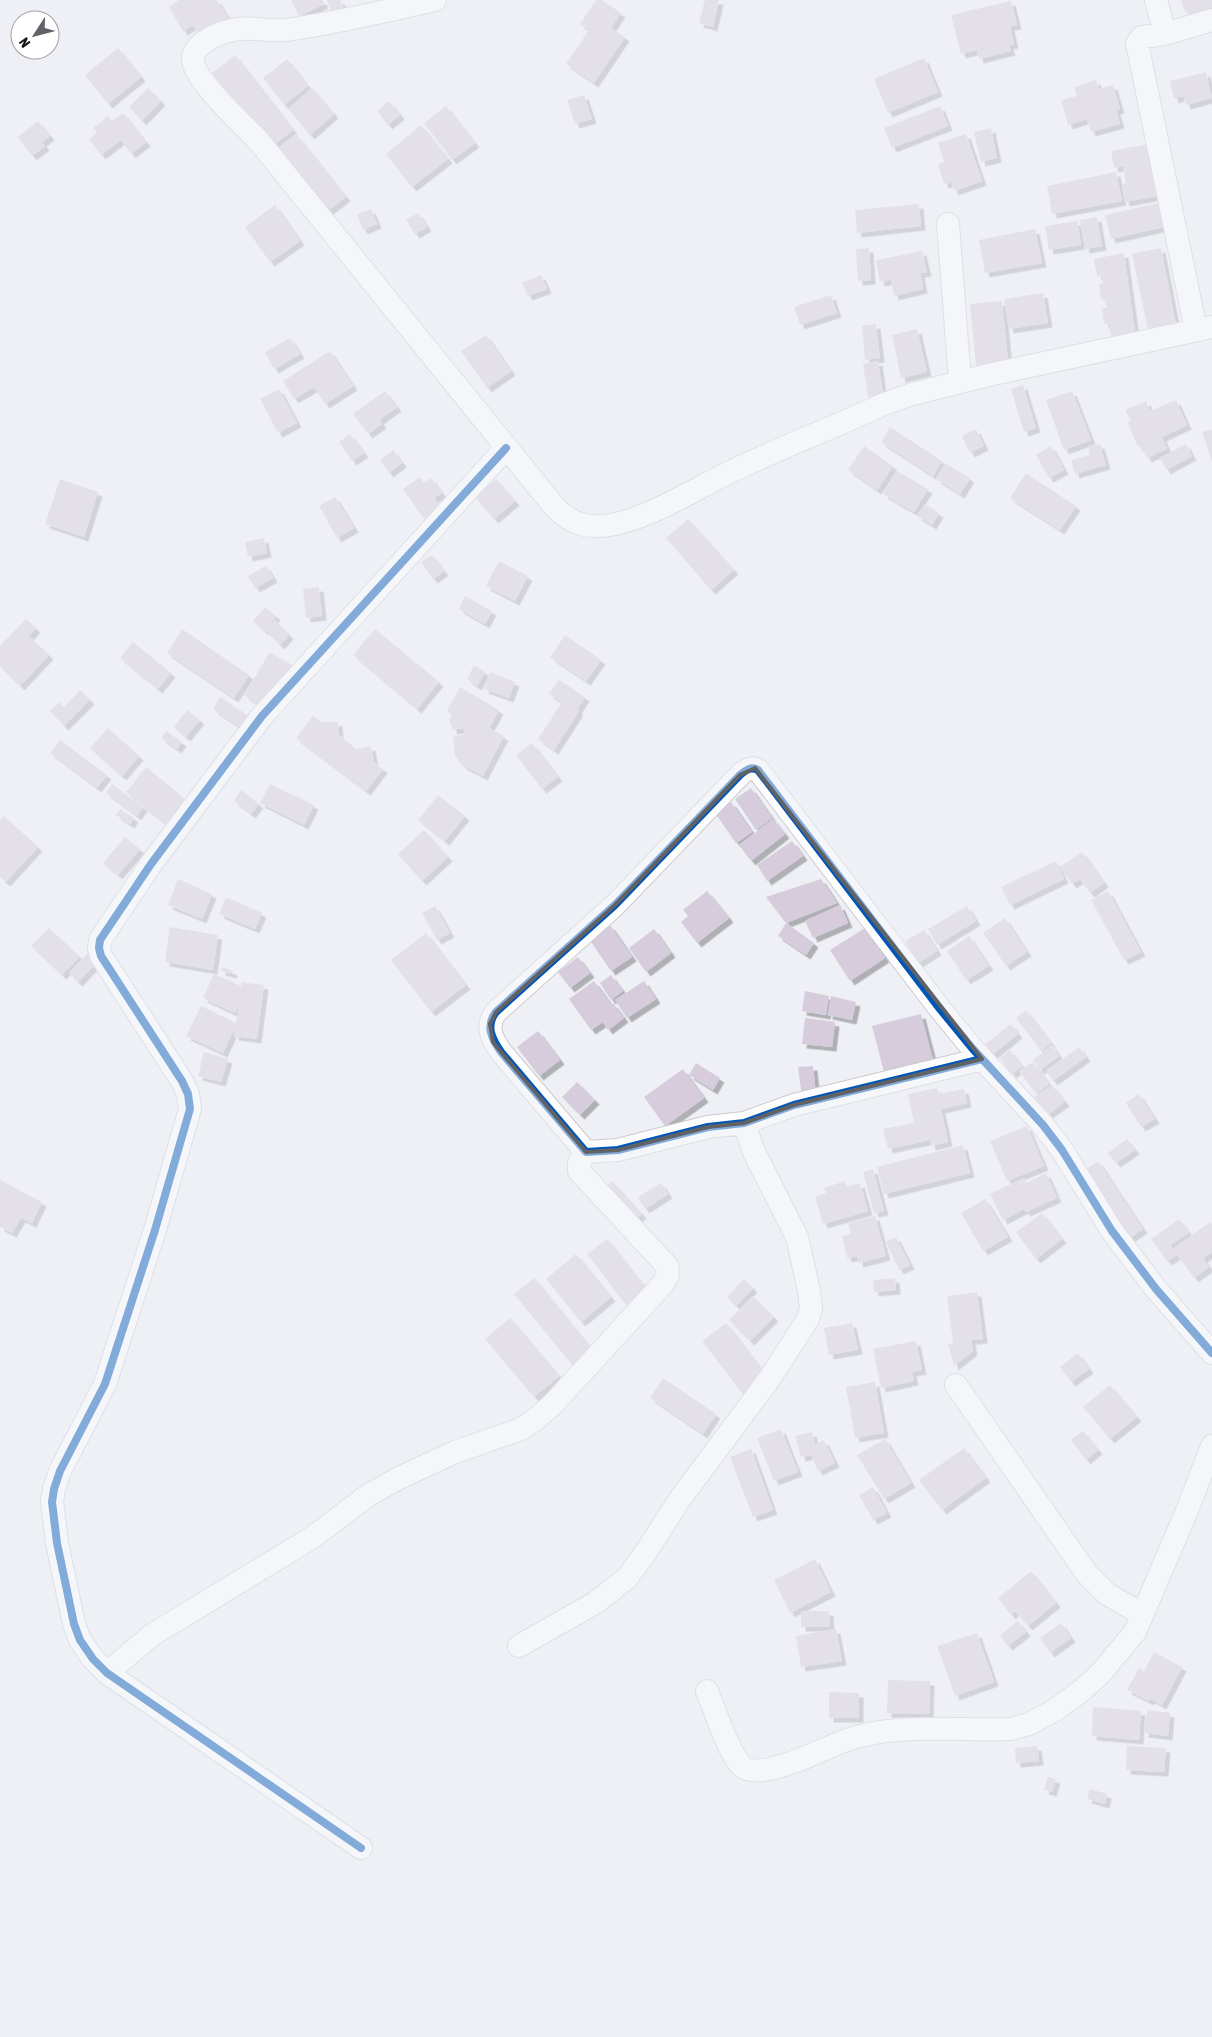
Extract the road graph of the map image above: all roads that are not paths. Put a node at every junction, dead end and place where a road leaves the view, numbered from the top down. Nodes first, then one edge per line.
1 (435, 0) edge
2 (1156, 0) edge
3 (1212, 20) edge
4 (1165, 34) junction
5 (948, 224) dead end
6 (1204, 328) edge
7 (960, 382) junction
8 (506, 448) junction
9 (982, 1059) junction
10 (744, 1123) junction
11 (586, 1152) junction
12 (1212, 1353) edge
13 (956, 1385) dead end
14 (1212, 1446) edge
15 (1142, 1614) junction
16 (519, 1646) dead end
17 (107, 1673) junction
18 (707, 1691) dead end
19 (361, 1848) dead end

1 - 8 street
2 - 4 street
3 - 4 street
4 - 6 street
5 - 7 street
6 - 7 street
7 - 8 street
8 - 17 street
9 - 10 street
9 - 11 street
9 - 12 street
10 - 11 street
10 - 16 street
11 - 17 street
13 - 15 street
14 - 15 street
15 - 18 street
17 - 19 street

